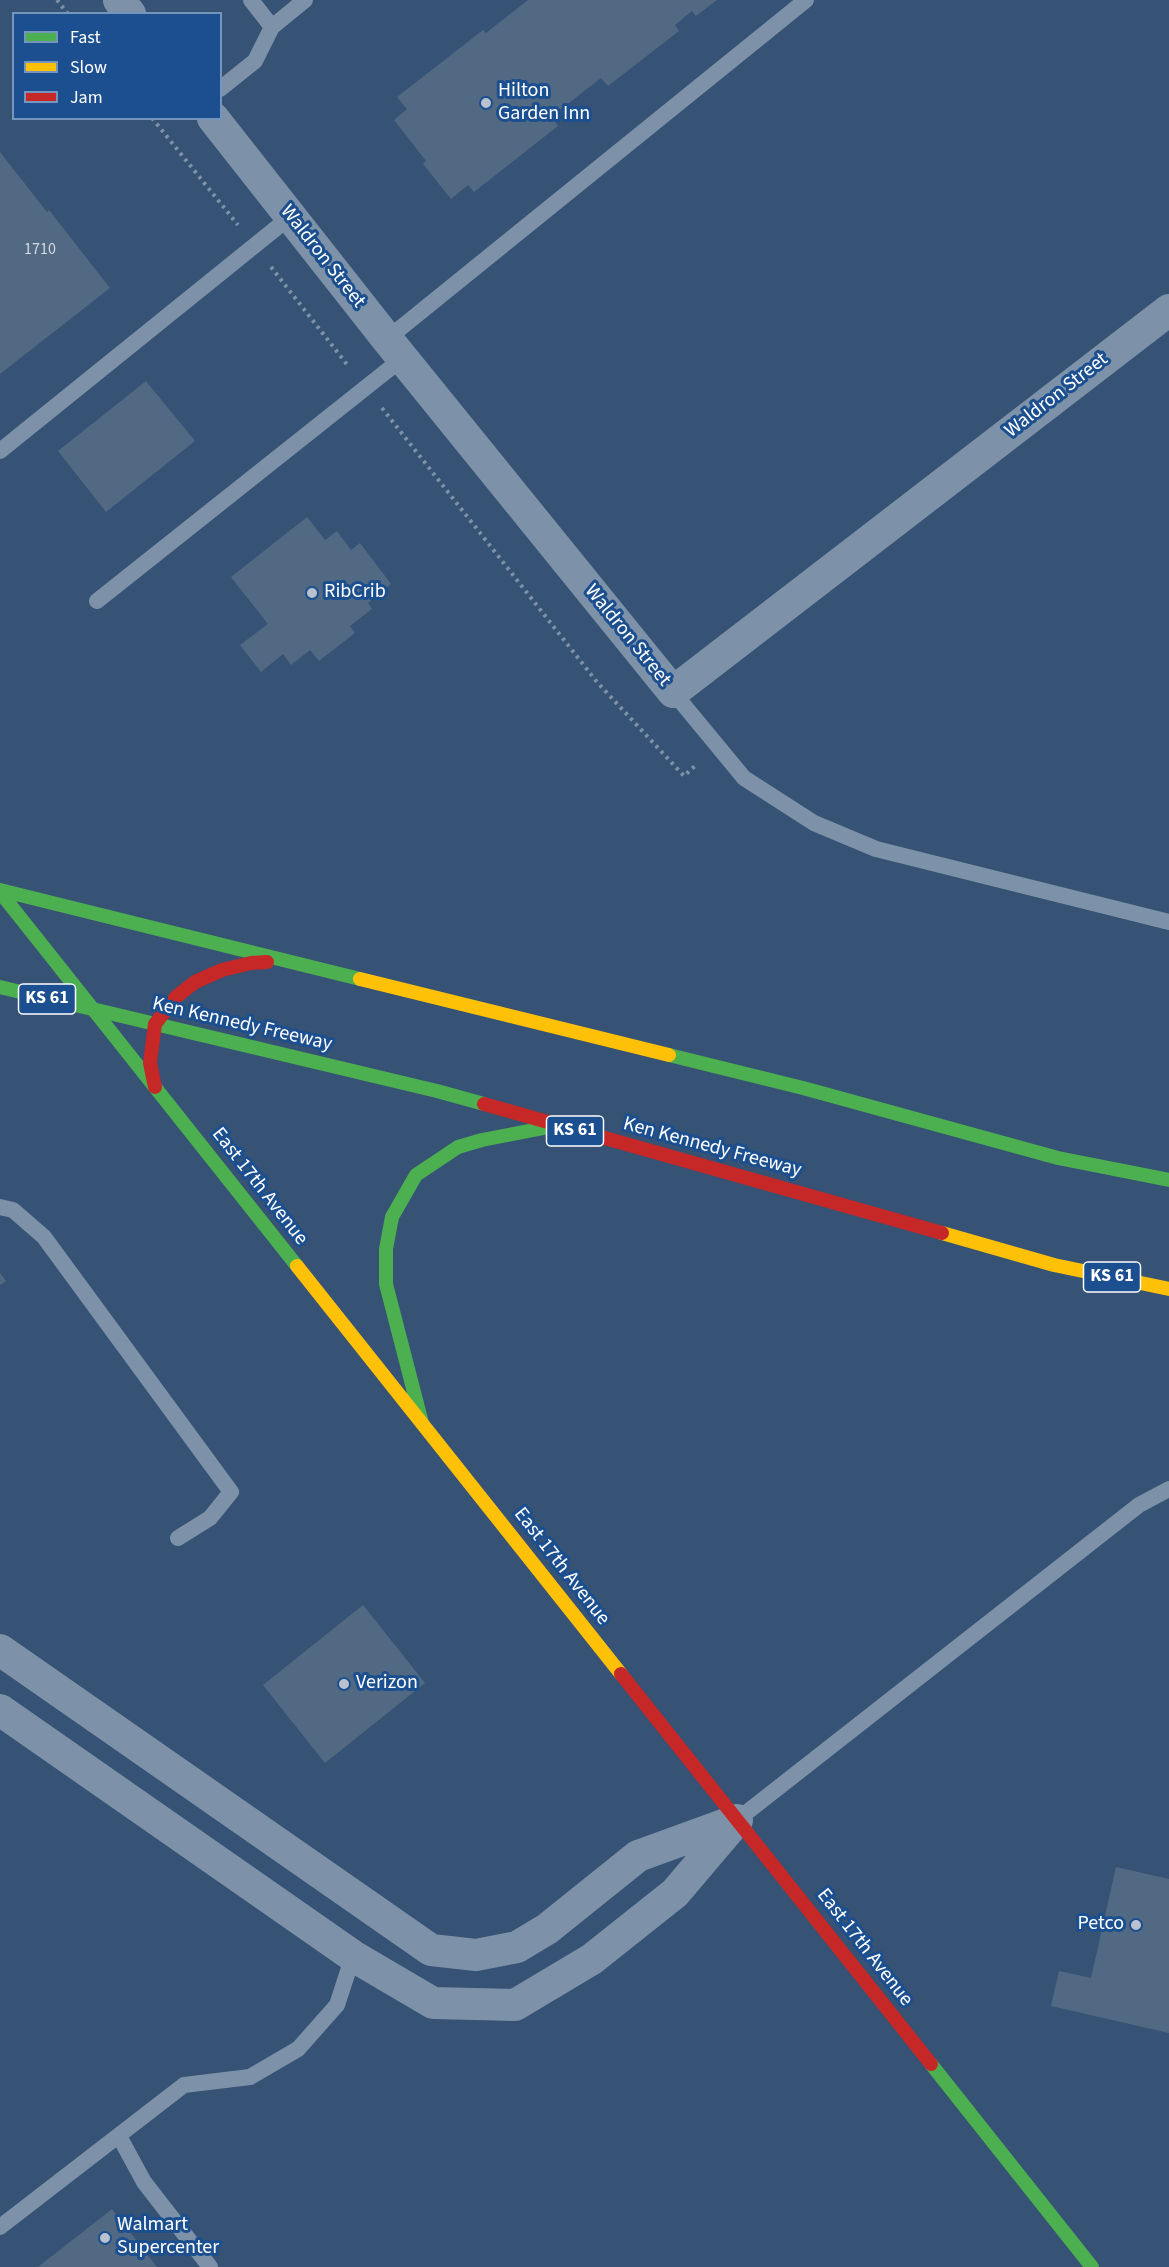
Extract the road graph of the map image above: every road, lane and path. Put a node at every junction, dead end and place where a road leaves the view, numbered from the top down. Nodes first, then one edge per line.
1 (57, 0) edge
2 (119, 0) edge
3 (251, 0) edge
4 (305, 0) edge
5 (806, 0) edge
6 (66, 12) edge
7 (128, 12) edge
8 (272, 27) junction
9 (222, 87) edge
10 (154, 120) edge
11 (215, 120) edge
12 (290, 217) junction
13 (254, 245) junction
14 (1169, 310) edge
15 (395, 349) junction
16 (366, 388) junction
17 (0, 451) edge
18 (97, 601) dead end
19 (673, 692) junction
20 (695, 766) dead end
21 (0, 891) edge
22 (1169, 922) edge
23 (287, 961) junction
24 (0, 987) edge
25 (93, 1010) junction
26 (155, 1024) junction
27 (155, 1087) junction
28 (555, 1126) junction
29 (1169, 1180) edge
30 (0, 1207) edge
31 (1169, 1289) edge
32 (422, 1423) junction
33 (1169, 1489) edge
34 (178, 1538) dead end
35 (0, 1650) edge
36 (0, 1710) edge
37 (737, 1820) junction
38 (353, 1956) junction
39 (118, 2136) junction
40 (0, 2227) edge
41 (210, 2267) edge
42 (1092, 2267) edge

1 - 6 path
2 - 7 street
3 - 8 lane
4 - 8 lane
5 - 15 lane
8 - 9 lane
10 - 13 path
11 - 12 street, Waldron Street
12 - 13 lane
12 - 15 street, Waldron Street
13 - 16 path
13 - 17 lane
14 - 19 street, Waldron Street
15 - 16 lane
15 - 19 street, Waldron Street
16 - 18 lane
16 - 20 path
19 - 22 lane
21 - 23 main road
21 - 25 main road, East 17th Avenue
23 - 26 main road
23 - 29 main road
24 - 25 main road, Ken Kennedy Freeway / KS 61
25 - 26 main road, Ken Kennedy Freeway / KS 61
25 - 27 main road, East 17th Avenue
26 - 27 main road
26 - 28 main road, Ken Kennedy Freeway / KS 61
27 - 32 main road, East 17th Avenue
28 - 31 main road, Ken Kennedy Freeway / KS 61
28 - 32 main road
30 - 34 lane
32 - 37 main road, East 17th Avenue
33 - 37 lane
35 - 37 street
36 - 38 street
37 - 38 street
37 - 42 main road, East 17th Avenue
38 - 39 lane
39 - 40 lane
39 - 41 lane

